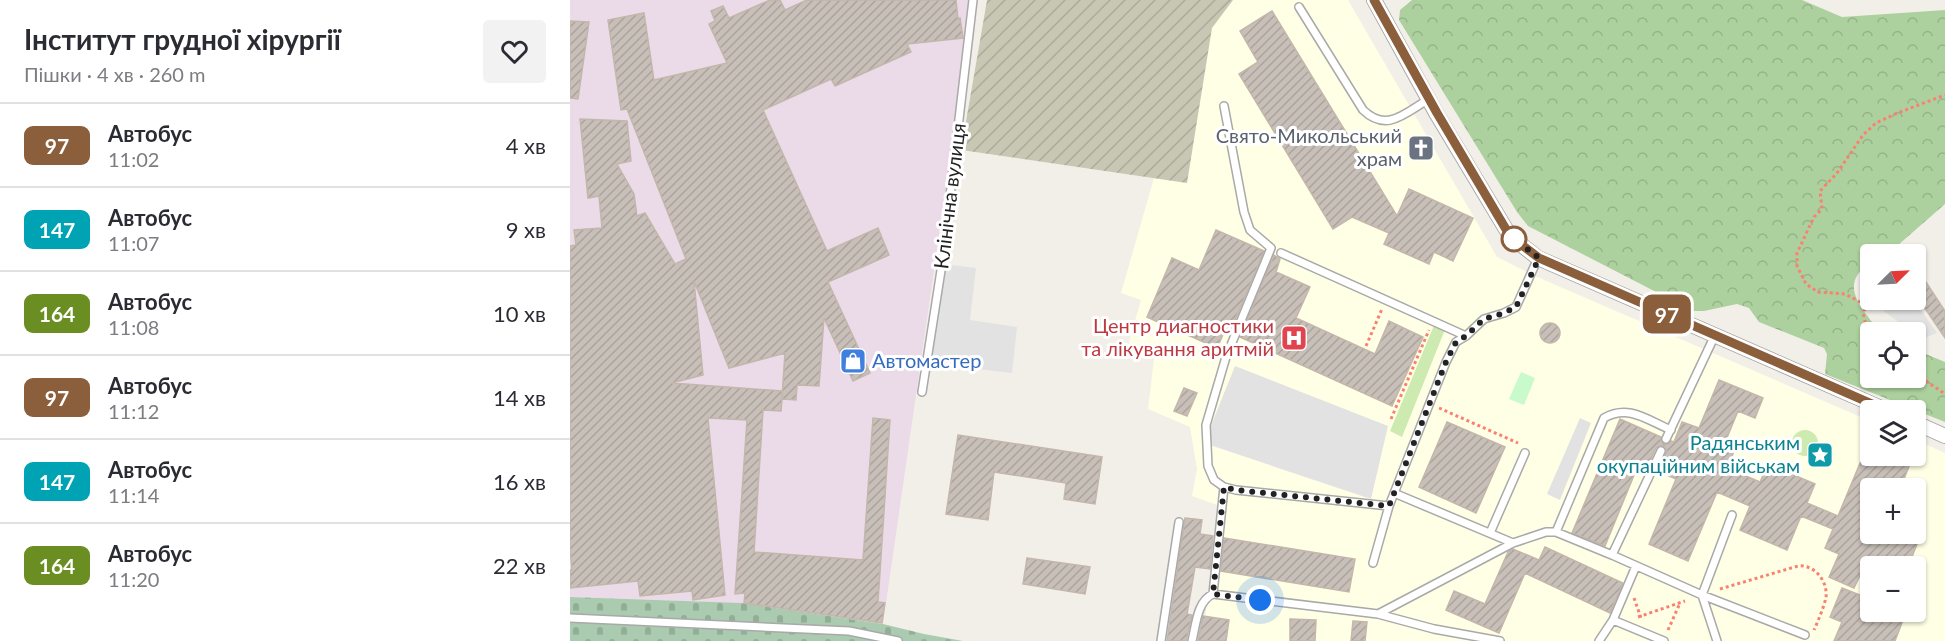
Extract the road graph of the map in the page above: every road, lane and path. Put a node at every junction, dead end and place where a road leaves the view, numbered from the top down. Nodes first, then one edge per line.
1 (974, 0) edge
2 (1374, 0) edge
3 (1299, 7) dead end
4 (1945, 95) edge
5 (1429, 99) junction
6 (1224, 106) dead end
7 (1281, 253) dead end
8 (1539, 258) junction
9 (1860, 302) edge
10 (1392, 312) dead end
11 (1420, 325) dead end
12 (1715, 335) junction
13 (1466, 336) junction
14 (1366, 346) dead end
15 (1926, 381) edge
16 (922, 392) dead end
17 (1945, 394) edge
18 (1863, 400) edge
19 (1429, 404) junction
20 (1390, 419) dead end
21 (1926, 427) edge
22 (1671, 430) junction
23 (1945, 436) edge
24 (1666, 439) dead end
25 (1661, 451) dead end
26 (1525, 453) joint
27 (1224, 487) junction
28 (1394, 493) junction
29 (1389, 506) junction
30 (1732, 515) dead end
31 (1179, 522) dead end
32 (1556, 532) junction
33 (1490, 533) junction
34 (1513, 543) junction
35 (1612, 555) junction
36 (1373, 563) dead end
37 (1636, 566) junction
38 (1629, 582) junction
39 (1213, 594) junction
40 (1702, 595) junction
41 (1680, 602) junction
42 (1378, 614) junction
43 (1640, 616) junction
44 (570, 618) edge
45 (1613, 620) junction
46 (1621, 623) junction
47 (1646, 632) junction
48 (1805, 635) joint
49 (1664, 640) edge
50 (898, 641) edge
51 (1161, 641) edge
52 (1192, 641) edge
53 (1500, 641) edge
54 (1599, 641) edge
55 (1717, 641) edge

1 - 16 lane, Клінічна вулиця
2 - 5 street
3 - 5 lane
4 - 9 path
5 - 8 street
6 - 27 lane
7 - 13 lane
8 - 12 street
8 - 13 lane
10 - 14 path
11 - 20 path
12 - 18 street
12 - 22 lane
13 - 19 lane
15 - 17 path
19 - 26 path
19 - 28 lane
21 - 23 street
22 - 24 lane
22 - 32 lane
25 - 35 lane
26 - 33 lane
27 - 29 lane
27 - 39 lane
28 - 29 lane
28 - 33 lane
29 - 36 lane
30 - 40 lane
31 - 51 lane
32 - 34 lane
32 - 35 lane
33 - 34 lane
34 - 42 lane
35 - 37 lane
37 - 38 lane
37 - 40 lane
38 - 43 path
38 - 45 lane
39 - 42 lane
39 - 52 lane
40 - 41 path
40 - 48 lane
40 - 48 path
40 - 55 lane
41 - 43 path
41 - 49 path
42 - 53 lane
43 - 46 path
43 - 47 path
44 - 50 lane
45 - 46 lane
45 - 54 lane
46 - 47 lane
47 - 49 lane

